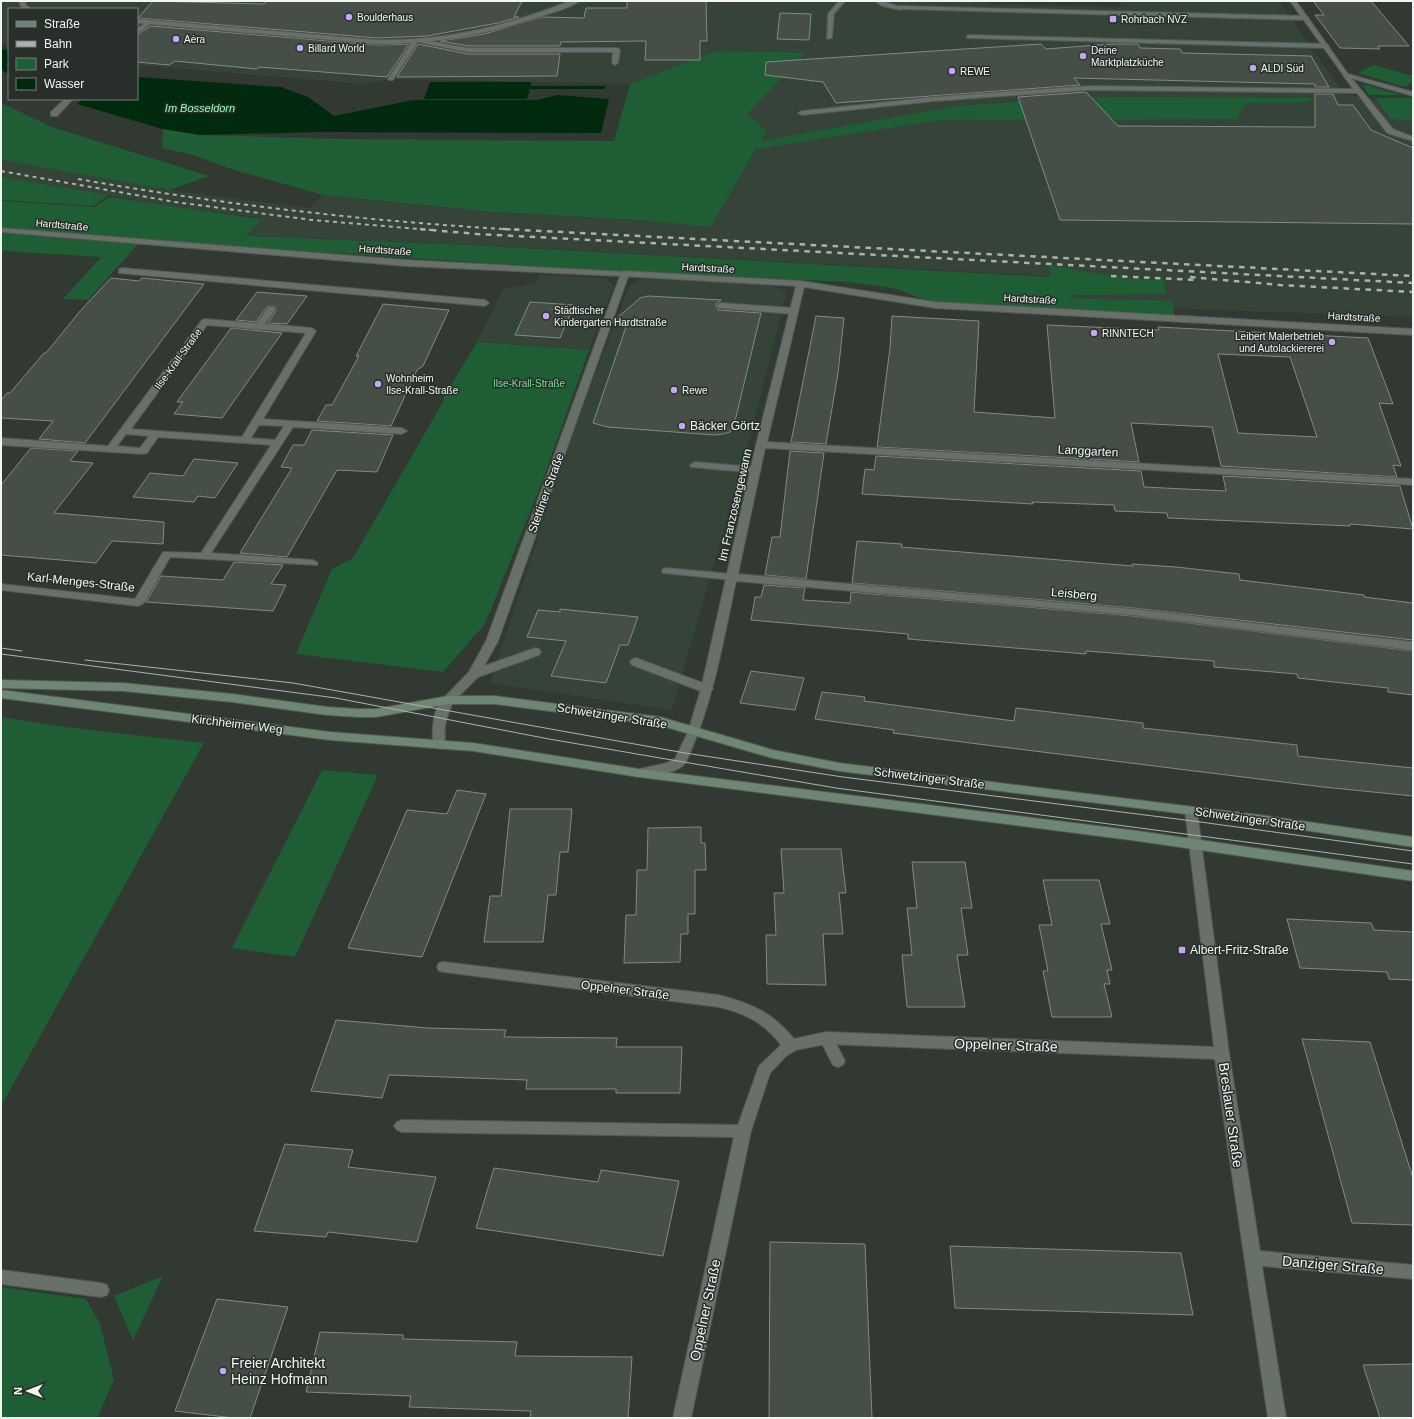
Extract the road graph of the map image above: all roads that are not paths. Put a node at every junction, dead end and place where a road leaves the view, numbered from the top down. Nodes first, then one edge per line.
1 (576, 1) edge
2 (842, 1) edge
3 (878, 1) edge
4 (1293, 1) edge
5 (1306, 18) junction
6 (138, 21) edge
7 (150, 22) junction
8 (138, 31) edge
9 (969, 37) dead end
10 (829, 38) dead end
11 (424, 42) junction
12 (414, 43) junction
13 (1326, 46) junction
14 (615, 63) dead end
15 (1346, 75) junction
16 (391, 79) dead end
17 (1357, 90) junction
18 (1413, 94) edge
19 (68, 100) edge
20 (802, 113) dead end
21 (54, 114) dead end
22 (1413, 140) edge
23 (1, 230) edge
24 (122, 271) dead end
25 (626, 274) junction
26 (801, 284) junction
27 (485, 303) dead end
28 (722, 306) dead end
29 (271, 310) dead end
30 (793, 311) junction
31 (259, 326) junction
32 (1413, 332) edge
33 (258, 422) junction
34 (290, 424) junction
35 (125, 431) junction
36 (402, 431) dead end
37 (156, 433) junction
38 (246, 439) junction
39 (1, 442) edge
40 (277, 443) junction
41 (761, 445) junction
42 (111, 448) junction
43 (695, 465) dead end
44 (756, 470) junction
45 (1413, 482) edge
46 (204, 556) junction
47 (313, 563) dead end
48 (667, 571) dead end
49 (732, 577) junction
50 (1, 587) edge
51 (1413, 646) edge
52 (535, 652) dead end
53 (636, 662) dead end
54 (474, 674) junction
55 (1, 684) edge
56 (707, 689) junction
57 (1, 694) edge
58 (448, 700) junction
59 (694, 732) junction
60 (440, 745) junction
61 (639, 773) junction
62 (1191, 811) junction
63 (1413, 842) edge
64 (1196, 844) junction
65 (1413, 876) edge
66 (444, 967) dead end
67 (826, 1038) junction
68 (791, 1046) junction
69 (1222, 1053) junction
70 (838, 1061) dead end
71 (402, 1126) dead end
72 (743, 1131) junction
73 (1252, 1258) junction
74 (1413, 1272) edge
75 (1, 1277) edge
76 (101, 1290) dead end
77 (682, 1418) edge
78 (1277, 1418) edge

1 - 11 street
2 - 10 street
3 - 5 street
4 - 5 street
5 - 13 street
6 - 7 street
7 - 8 street
7 - 12 street
9 - 13 street
11 - 12 street
11 - 14 street
12 - 16 street
13 - 15 street
15 - 17 street
15 - 18 street
17 - 20 street
17 - 22 street
19 - 21 street
23 - 25 street, Hardtstraße
24 - 27 street
25 - 26 street, Hardtstraße
25 - 54 street, Stettiner Straße
26 - 30 street, Im Franzosengewann
26 - 32 street, Hardtstraße
28 - 30 street
29 - 31 street
30 - 41 street, Im Franzosengewann
31 - 33 street, Ilse-Krall-Straße
31 - 35 street, Ilse-Krall-Straße
33 - 34 street
33 - 38 street, Ilse-Krall-Straße
34 - 36 street
34 - 40 street
35 - 37 street
35 - 42 street, Ilse-Krall-Straße
37 - 38 street
37 - 42 street
38 - 40 street
39 - 42 street
40 - 46 street
41 - 44 street, Im Franzosengewann
41 - 45 street, Langgarten
43 - 44 street
44 - 49 street, Im Franzosengewann
46 - 47 street, Karl-Menges-Straße
46 - 50 street, Karl-Menges-Straße
48 - 49 street, Leisberg
49 - 51 street, Leisberg
49 - 56 street, Im Franzosengewann
52 - 54 street
53 - 56 street
54 - 58 street, Stettiner Straße
55 - 58 street, Kirchheimer Weg
56 - 59 street, Im Franzosengewann
57 - 60 street, Kirchheimer Weg
58 - 59 street, Schwetzinger Straße
58 - 60 street, Stettiner Straße
59 - 61 street, Im Franzosengewann
59 - 62 street, Schwetzinger Straße
60 - 61 street, Kirchheimer Weg
61 - 64 street
62 - 63 street, Schwetzinger Straße
62 - 64 street, Breslauer Straße
64 - 65 street
64 - 69 street, Breslauer Straße
66 - 68 street, Oppelner Straße
67 - 68 street, Oppelner Straße
67 - 69 street, Oppelner Straße
67 - 70 street
68 - 72 street, Oppelner Straße
69 - 73 street, Breslauer Straße
71 - 72 street
72 - 77 street, Oppelner Straße
73 - 74 street, Danziger Straße
73 - 78 street, Breslauer Straße
75 - 76 street

